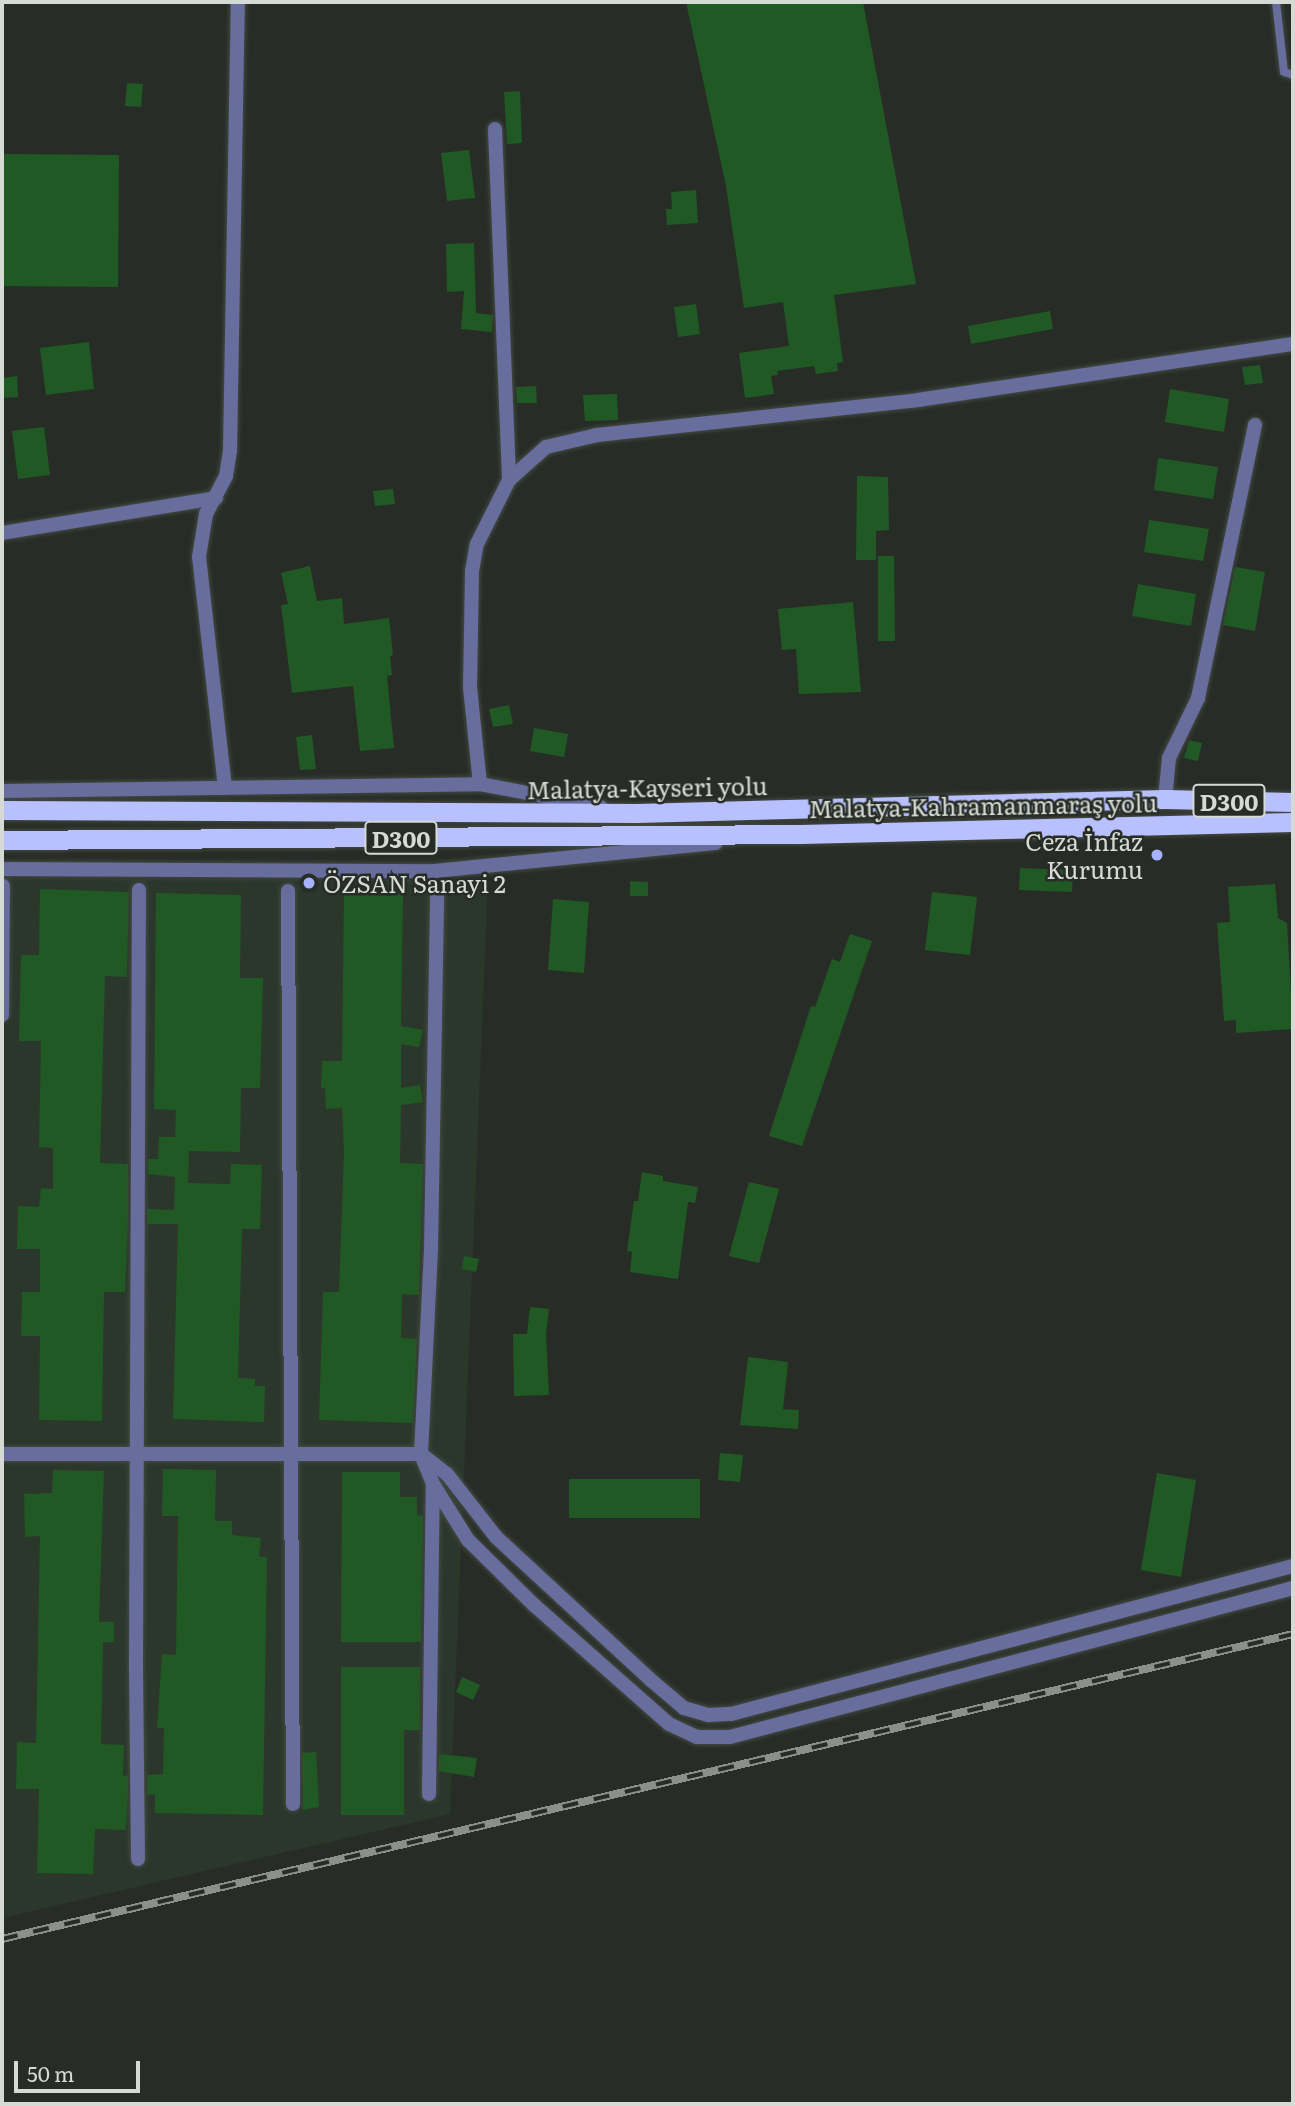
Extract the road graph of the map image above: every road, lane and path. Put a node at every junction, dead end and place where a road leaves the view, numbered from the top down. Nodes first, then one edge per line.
1 (238, 2) edge
2 (1276, 2) edge
3 (1293, 75) edge
4 (495, 129) dead end
5 (1293, 344) edge
6 (1255, 425) dead end
7 (509, 480) junction
8 (216, 498) junction
9 (2, 533) edge
10 (480, 784) junction
11 (225, 788) junction
12 (2, 791) edge
13 (1293, 791) edge
14 (1166, 799) junction
15 (1293, 802) edge
16 (2, 810) edge
17 (636, 813) junction
18 (1293, 822) edge
19 (800, 834) junction
20 (2, 840) edge
21 (2, 869) edge
22 (3, 886) edge
23 (139, 890) dead end
24 (288, 891) dead end
25 (437, 897) dead end
26 (2, 1015) edge
27 (292, 1453) junction
28 (2, 1454) edge
29 (136, 1454) junction
30 (421, 1454) junction
31 (433, 1484) junction
32 (1293, 1566) edge
33 (1293, 1588) edge
34 (429, 1794) dead end
35 (293, 1804) dead end
36 (138, 1859) dead end

1 - 8 street
2 - 3 lane
4 - 7 street
5 - 7 street
6 - 14 street
7 - 10 street
8 - 9 street
8 - 11 street
10 - 11 street
10 - 17 street
11 - 12 street
13 - 14 highway
14 - 15 highway, Malatya-Kayseri yolu / D300
14 - 17 highway, Malatya-Kayseri yolu / D300
16 - 17 highway, Malatya-Kayseri yolu / D300
18 - 19 highway, Malatya-Kahramanmaraş yolu / D300
19 - 20 highway, Malatya-Kahramanmaraş yolu / D300
19 - 21 street
22 - 26 street
23 - 29 street
24 - 27 street
25 - 30 street
27 - 29 street
27 - 30 street
27 - 35 street
28 - 29 street
29 - 36 street
30 - 31 street
30 - 32 street
31 - 33 street
31 - 34 street

